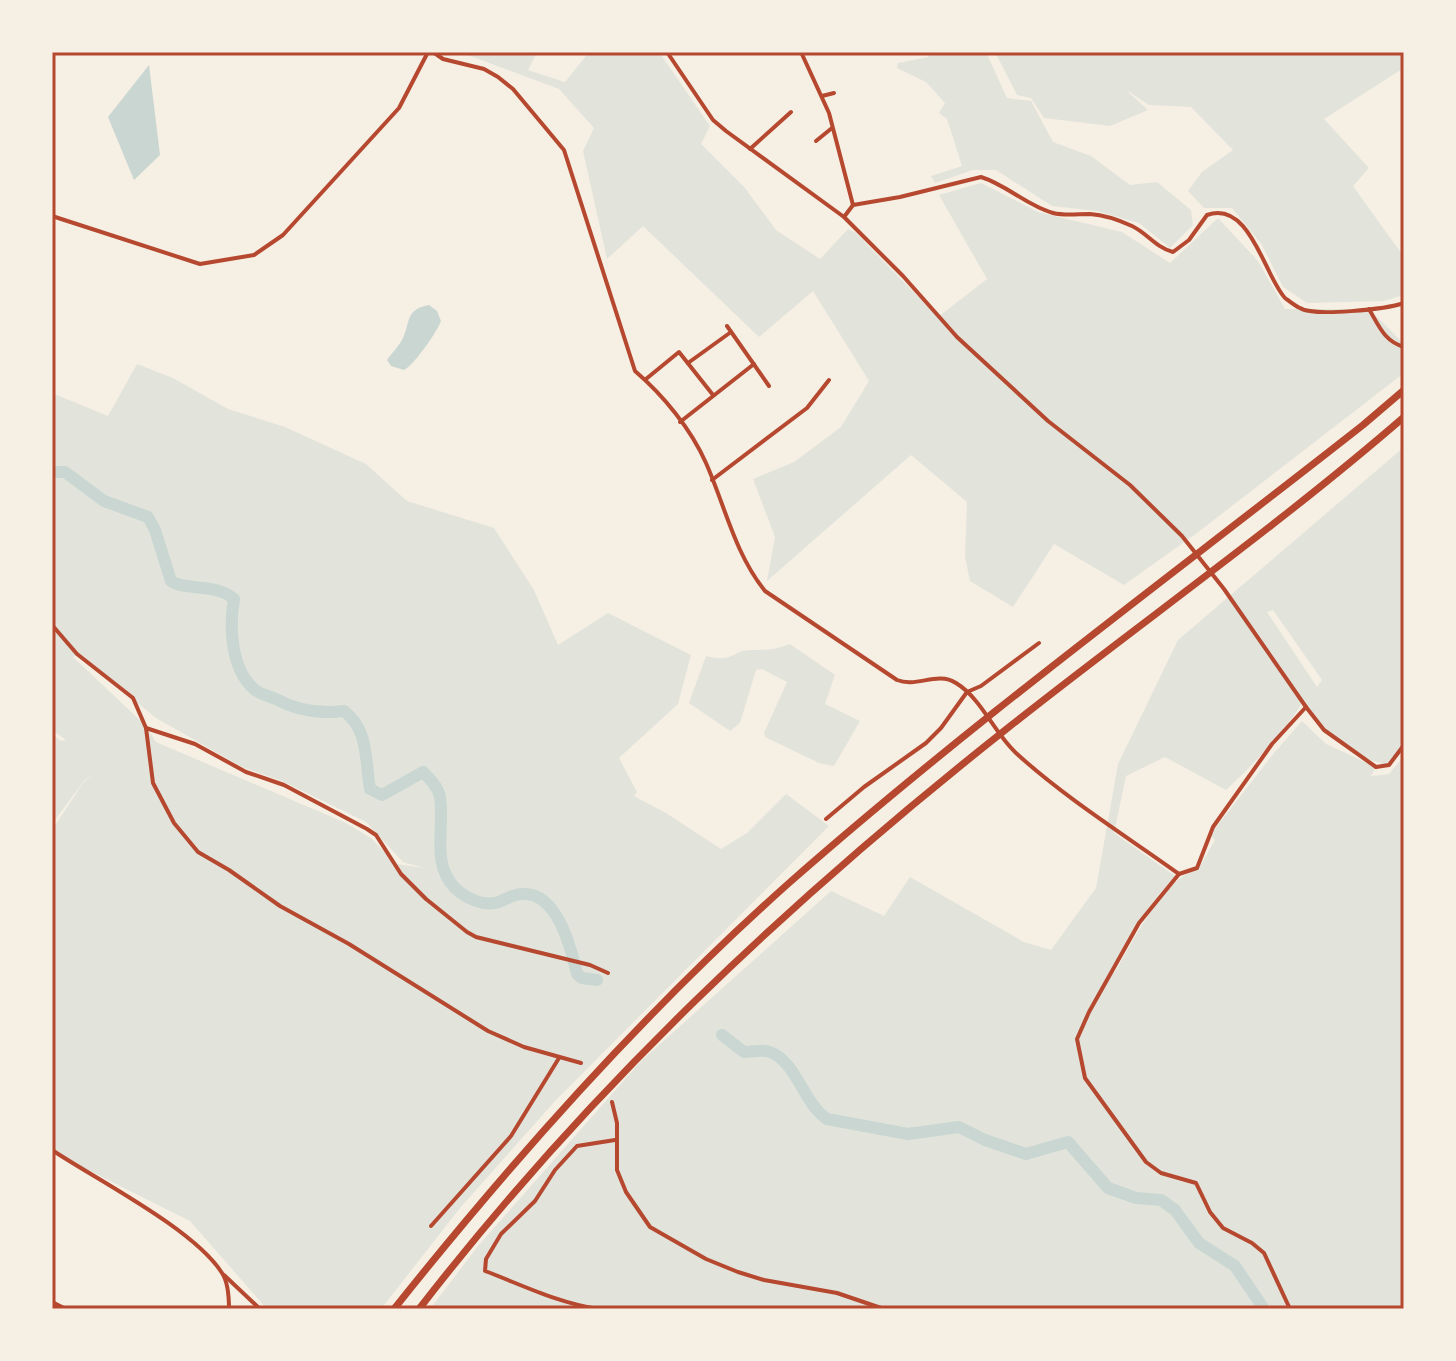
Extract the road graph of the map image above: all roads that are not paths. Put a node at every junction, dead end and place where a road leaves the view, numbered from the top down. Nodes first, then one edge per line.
1 (431, 52) edge
2 (667, 52) edge
3 (801, 52) edge
4 (834, 93) dead end
5 (822, 96) junction
6 (791, 112) dead end
7 (832, 128) junction
8 (816, 141) dead end
9 (750, 149) junction
10 (853, 205) junction
11 (52, 216) edge
12 (844, 217) junction
13 (1404, 303) edge
14 (1369, 309) junction
15 (727, 326) dead end
16 (731, 332) junction
17 (1404, 347) edge
18 (688, 363) junction
19 (754, 364) junction
20 (646, 379) junction
21 (829, 380) dead end
22 (769, 386) dead end
23 (1404, 390) edge
24 (713, 395) junction
25 (1404, 417) edge
26 (680, 422) junction
27 (712, 480) junction
28 (52, 625) edge
29 (1039, 643) dead end
30 (967, 692) junction
31 (1306, 707) junction
32 (146, 728) junction
33 (1404, 745) edge
34 (826, 819) dead end
35 (1179, 874) junction
36 (608, 973) dead end
37 (559, 1058) junction
38 (581, 1063) dead end
39 (612, 1102) dead end
40 (615, 1140) junction
41 (52, 1150) edge
42 (431, 1226) dead end
43 (224, 1275) junction
44 (52, 1302) edge
45 (66, 1309) edge
46 (229, 1309) edge
47 (260, 1309) edge
48 (394, 1309) edge
49 (419, 1309) edge
50 (598, 1309) edge
51 (884, 1309) edge
52 (1290, 1309) edge

1 - 11 street
1 - 20 street
2 - 9 street
3 - 5 street
4 - 5 street
5 - 7 street
6 - 9 street
7 - 8 street
7 - 10 street
9 - 12 street
10 - 12 street
10 - 14 street
12 - 31 street
13 - 14 street
14 - 17 street
15 - 16 street
16 - 18 street
16 - 19 street
18 - 20 street
18 - 24 street
19 - 22 street
19 - 24 street
20 - 26 street
21 - 27 street
23 - 48 highway
24 - 26 street
25 - 49 highway
26 - 27 street
27 - 30 street
28 - 32 street
29 - 30 street
30 - 34 street
30 - 35 street
31 - 33 street
31 - 35 street
32 - 36 street
32 - 37 street
35 - 52 street
37 - 38 street
37 - 42 street
39 - 40 street
40 - 50 street
40 - 51 street
41 - 43 street
43 - 46 street
43 - 47 street
44 - 45 street

